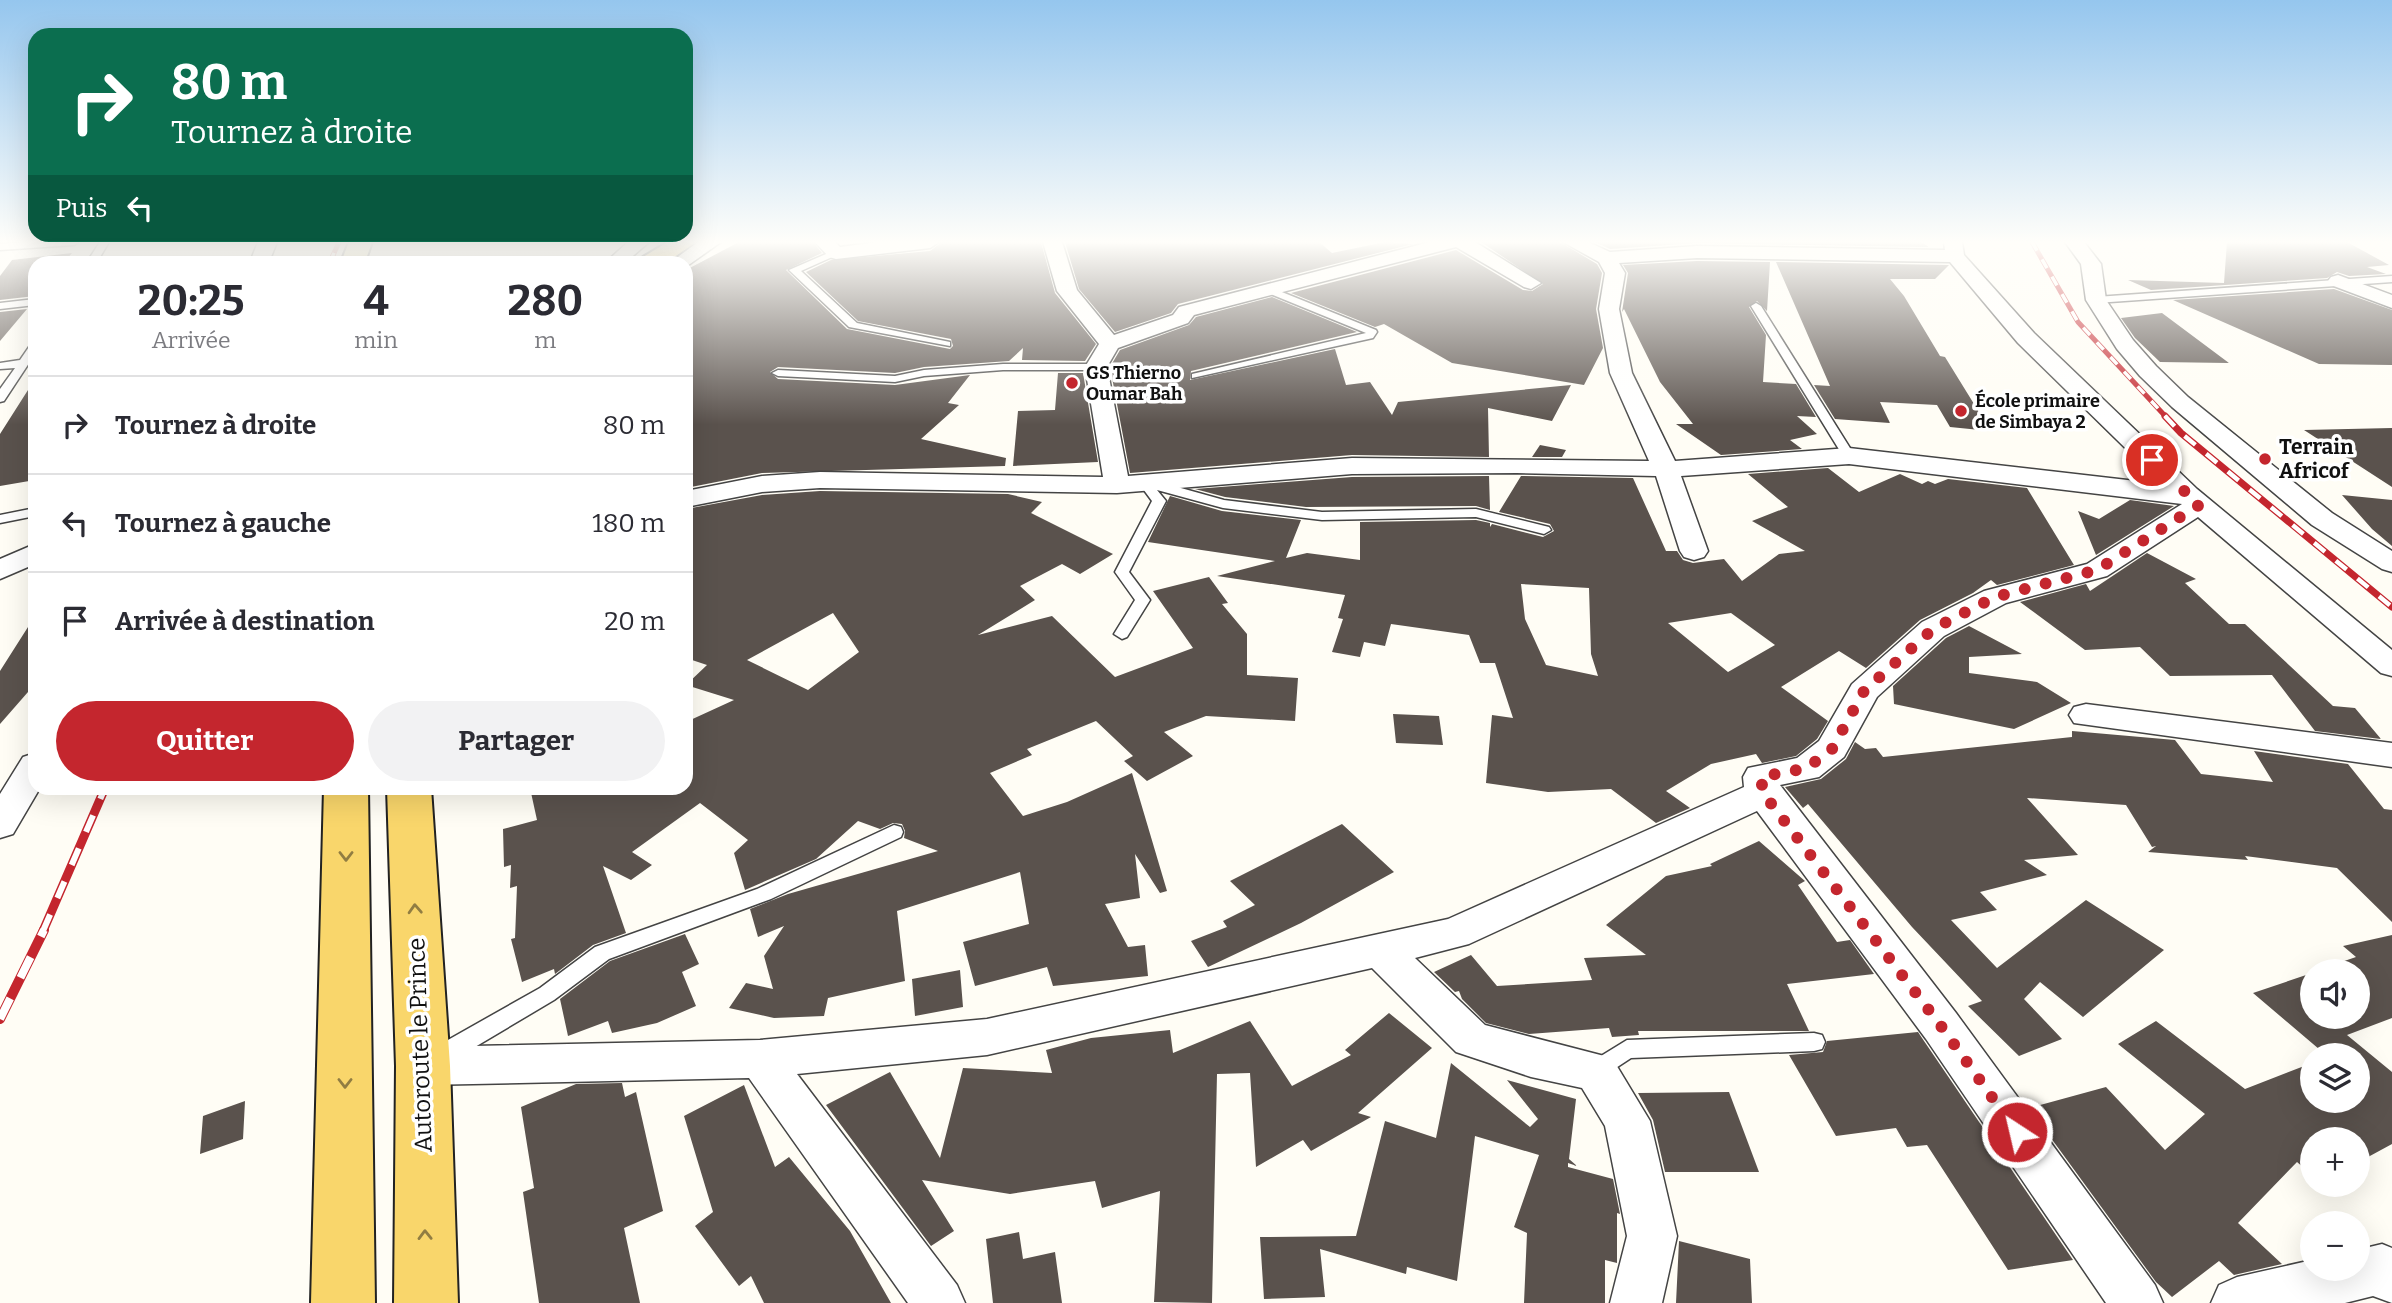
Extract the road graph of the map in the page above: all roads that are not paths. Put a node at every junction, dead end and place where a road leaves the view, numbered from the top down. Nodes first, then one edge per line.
1 (28, 303) edge
2 (829, 303) edge
3 (1077, 303) edge
4 (1216, 303) edge
5 (1301, 303) edge
6 (1610, 303) edge
7 (1998, 303) edge
8 (2098, 303) edge
9 (0, 306) edge
10 (1756, 306) dead end
11 (946, 344) dead end
12 (1110, 344) junction
13 (28, 357) edge
14 (24, 363) junction
15 (0, 366) edge
16 (1096, 367) junction
17 (778, 373) dead end
18 (1196, 376) dead end
19 (0, 398) edge
20 (1849, 456) junction
21 (1666, 469) junction
22 (1145, 482) junction
23 (1117, 485) junction
24 (693, 498) edge
25 (2194, 500) junction
26 (28, 514) edge
27 (0, 519) edge
28 (1544, 530) dead end
29 (1694, 551) dead end
30 (28, 556) edge
31 (2392, 563) edge
32 (0, 570) edge
33 (1122, 634) dead end
34 (2392, 666) edge
35 (2086, 715) dead end
36 (2392, 755) edge
37 (28, 777) edge
38 (1763, 793) junction
39 (346, 795) edge
40 (409, 795) edge
41 (0, 825) edge
42 (894, 832) dead end
43 (1380, 950) junction
44 (1814, 1042) dead end
45 (760, 1059) junction
46 (423, 1066) junction
47 (1596, 1072) junction
48 (2389, 1272) edge
49 (343, 1303) edge
50 (426, 1303) edge
51 (939, 1303) edge
52 (1636, 1303) edge
53 (2137, 1303) edge
54 (2237, 1303) edge

1 - 9 lane
2 - 11 lane
3 - 12 street
4 - 12 street
5 - 18 lane
6 - 21 street
7 - 25 street
8 - 31 street
10 - 20 lane
12 - 16 street
13 - 14 lane
14 - 15 lane
14 - 19 lane
16 - 17 lane
16 - 23 street
20 - 21 street
20 - 25 street
21 - 22 street
21 - 29 street
22 - 23 street
22 - 28 lane
22 - 33 lane
23 - 24 street
25 - 34 street
25 - 38 street
26 - 27 lane
30 - 32 street
35 - 36 street
37 - 41 street
38 - 43 street
38 - 53 street
39 -> 49 main road
46 -> 40 main road, Autoroute le Prince
42 - 46 lane
43 - 45 street
43 - 47 street
44 - 47 lane
45 - 46 street
45 - 51 street
50 -> 46 main road, Autoroute le Prince
47 - 52 street
48 - 54 street

